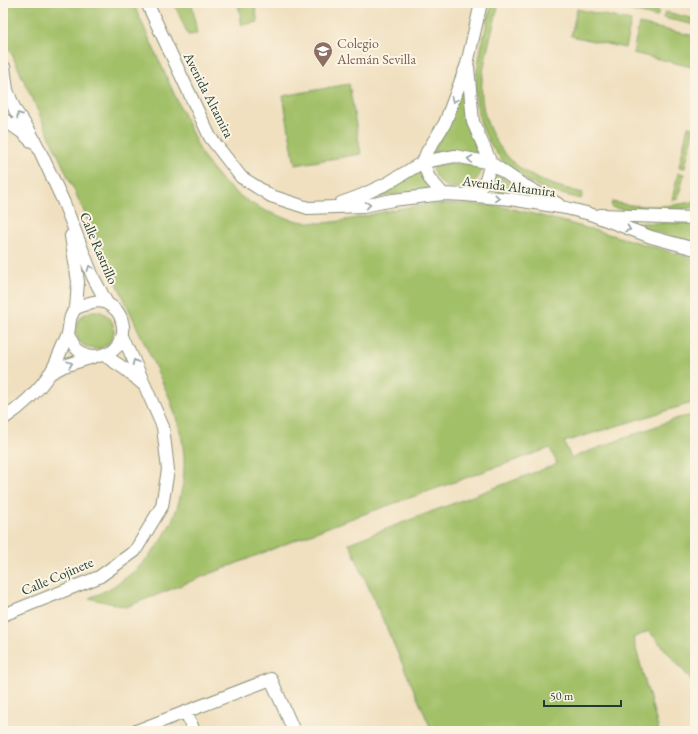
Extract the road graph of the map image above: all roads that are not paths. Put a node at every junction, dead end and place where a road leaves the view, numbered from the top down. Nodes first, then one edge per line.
1 (147, 3) edge
2 (481, 3) edge
3 (467, 64) junction
4 (3, 67) edge
5 (3, 119) edge
6 (39, 149) junction
7 (423, 162) junction
8 (491, 163) junction
9 (443, 194) junction
10 (465, 195) junction
11 (64, 203) junction
12 (329, 207) junction
13 (566, 208) junction
14 (591, 215) junction
15 (695, 218) edge
16 (695, 249) edge
17 (107, 303) junction
18 (76, 308) junction
19 (68, 335) junction
20 (123, 336) junction
21 (98, 356) junction
22 (49, 374) junction
23 (147, 388) junction
24 (3, 419) edge
25 (3, 615) edge
26 (186, 712) junction
27 (136, 731) edge
28 (194, 731) edge
29 (294, 731) edge

1 - 12 street, Avenida Altamira
2 - 3 street
3 -> 7 street
3 - 8 street
6 -> 4 street, Calle Rastrillo
5 - 6 street, Calle Rastrillo
6 - 11 street, Calle Rastrillo
8 -> 7 street, Avenida Altamira
7 - 9 street
7 - 12 street, Avenida Altamira
8 - 10 street
8 - 13 street, Avenida Altamira
9 - 10 street, Avenida Altamira
12 -> 9 street, Avenida Altamira
10 -> 13 street, Avenida Altamira
17 -> 11 street, Calle Rastrillo
11 - 18 street, Calle Rastrillo
13 - 14 street, Avenida Altamira
14 - 15 street, Avenida Altamira
14 -> 16 street, Avenida Altamira
17 - 18 street
17 - 20 street
18 - 19 street
19 - 21 street
19 - 22 street
20 - 21 street
23 -> 20 street, Calle Cojinete
22 -> 21 street
21 - 23 street, Calle Cojinete
22 - 24 street
23 - 25 street, Calle Cojinete
26 - 27 street
26 - 28 street
26 - 29 street

